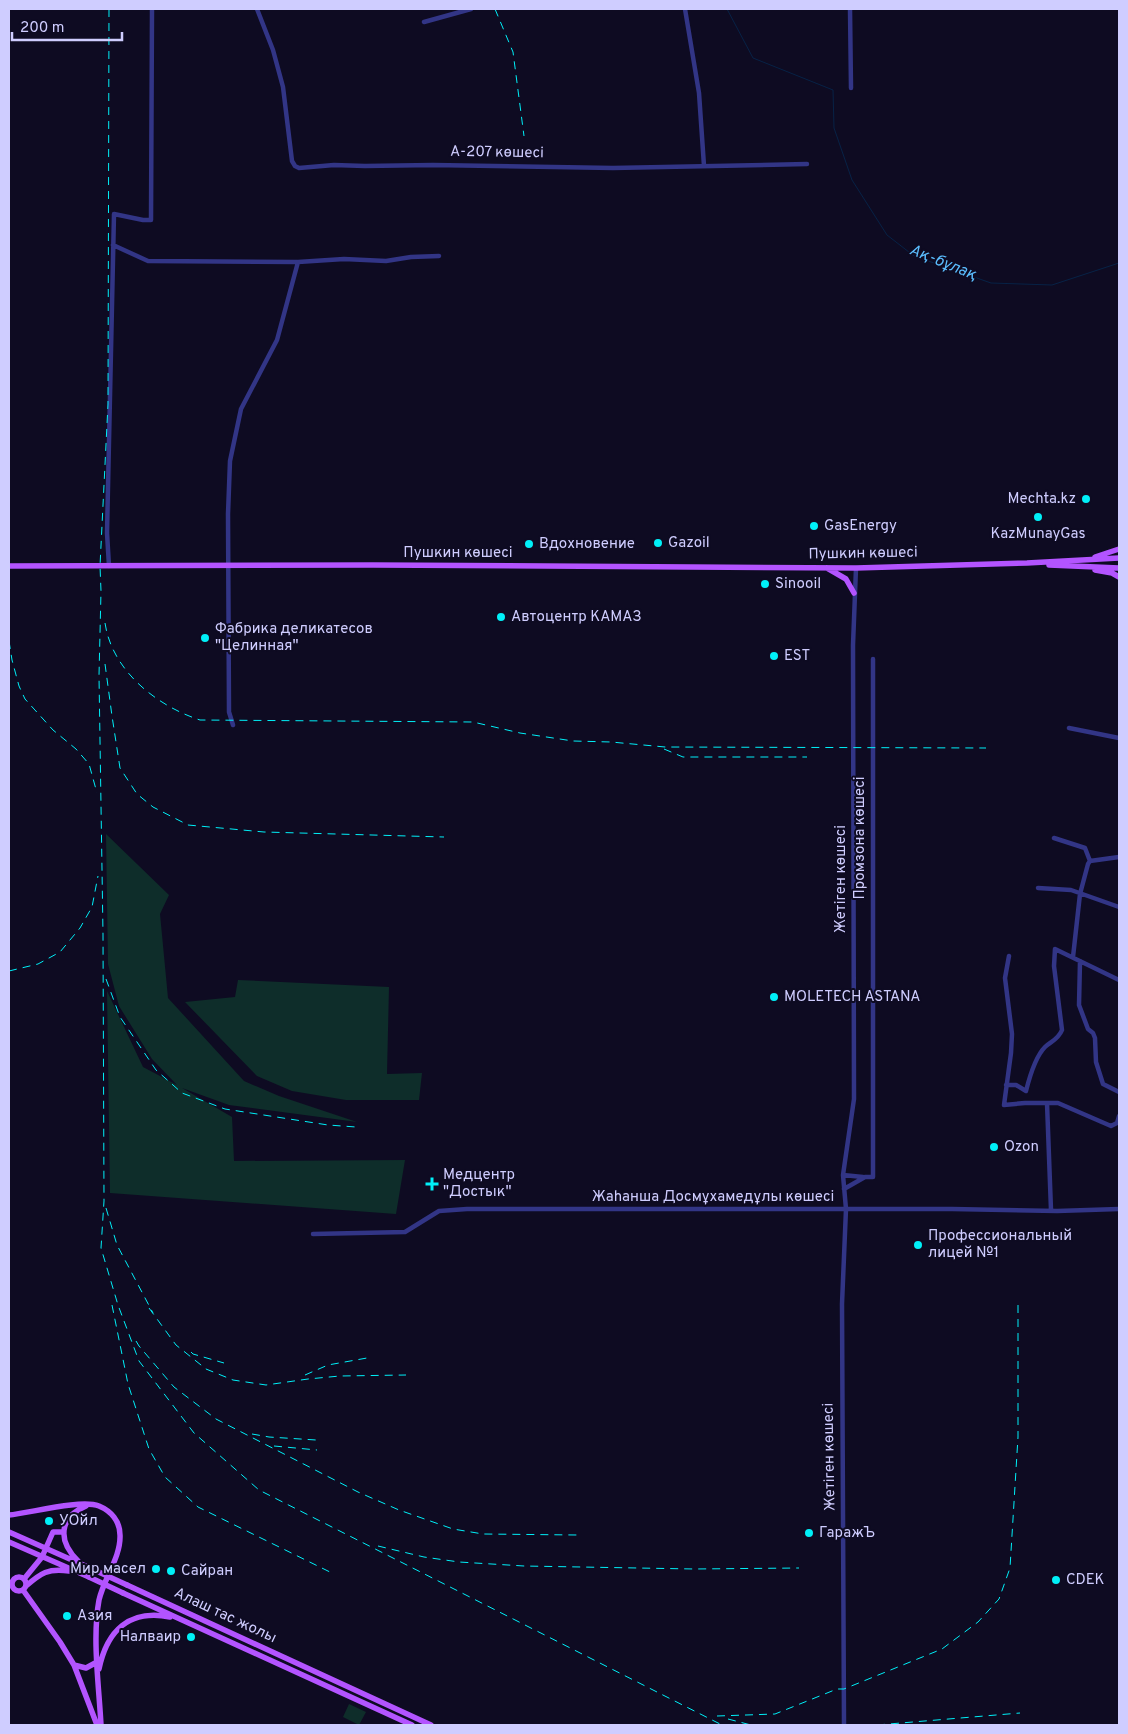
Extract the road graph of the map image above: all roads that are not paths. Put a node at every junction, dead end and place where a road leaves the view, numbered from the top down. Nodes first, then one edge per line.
1 (152, 9) edge
2 (257, 9) edge
3 (471, 9) edge
4 (684, 9) edge
5 (850, 9) edge
6 (424, 22) dead end
7 (851, 88) dead end
8 (807, 164) dead end
9 (704, 166) junction
10 (113, 245) junction
11 (439, 256) dead end
12 (298, 262) junction
13 (1119, 549) edge
14 (1119, 558) edge
15 (1087, 559) junction
16 (1027, 563) junction
17 (230, 565) junction
18 (9, 566) edge
19 (109, 566) junction
20 (825, 568) junction
21 (856, 568) junction
22 (1086, 568) junction
23 (1119, 568) edge
24 (1119, 577) edge
25 (854, 593) junction
26 (873, 659) dead end
27 (234, 725) dead end
28 (1069, 728) dead end
29 (1119, 738) edge
30 (1054, 838) dead end
31 (1119, 857) edge
32 (1090, 860) junction
33 (1038, 888) dead end
34 (1080, 894) junction
35 (1119, 907) edge
36 (1009, 956) dead end
37 (1073, 958) junction
38 (1080, 960) junction
39 (1119, 980) edge
40 (1006, 1085) junction
41 (1026, 1091) junction
42 (1119, 1092) edge
43 (1024, 1103) junction
44 (1048, 1103) junction
45 (1119, 1116) edge
46 (843, 1175) junction
47 (865, 1178) junction
48 (844, 1189) junction
49 (846, 1209) junction
50 (1119, 1209) edge
51 (1051, 1210) junction
52 (313, 1234) dead end
53 (88, 1505) junction
54 (9, 1514) edge
55 (9, 1532) edge
56 (64, 1532) junction
57 (9, 1542) edge
58 (46, 1548) junction
59 (42, 1556) junction
60 (81, 1564) junction
61 (76, 1572) junction
62 (24, 1579) junction
63 (24, 1588) junction
64 (180, 1619) junction
65 (97, 1662) junction
66 (74, 1665) junction
67 (98, 1674) junction
68 (346, 1685) junction
69 (342, 1693) junction
70 (99, 1725) edge
71 (412, 1725) edge
72 (431, 1725) edge
73 (844, 1725) edge

1 - 10 street
2 - 9 street, А-207 көшесі
3 - 6 street
4 - 9 street
5 - 7 street
8 - 9 street, А-207 көшесі
10 - 12 street
10 - 19 street
11 - 12 street
12 - 17 street
13 - 15 main road
14 - 15 main road
15 - 16 main road
16 - 21 main road, Пушкин көшесі
16 - 22 main road
17 - 19 main road, Пушкин көшесі
17 - 20 main road, Пушкин көшесі
17 - 27 street
18 - 19 main road, Пушкин көшесі
20 - 21 main road, Пушкин көшесі
20 - 25 main road
21 - 25 street, Жетіген көшесі
22 - 23 main road
22 - 24 main road
25 - 46 street, Жетіген көшесі
26 - 47 street, Промзона көшесі
28 - 29 street
30 - 32 street
31 - 32 street
32 - 34 street
33 - 34 street
34 - 35 street
34 - 37 street
36 - 40 street
37 - 38 street
37 - 41 street
38 - 39 street
38 - 42 street
40 - 41 street
40 - 43 street
41 - 43 street
43 - 44 street
44 - 45 street
44 - 51 street
46 - 47 street
46 - 48 street, Жетіген көшесі
47 - 48 street
48 - 49 street, Жетіген көшесі
49 - 51 street, Жаһанша Досмұхамедұлы көшесі
49 - 52 street, Жаһанша Досмұхамедұлы көшесі
49 - 73 street, Жетіген көшесі
50 - 51 street, Жаһанша Досмұхамедұлы көшесі
53 - 54 main road
53 - 56 main road
53 - 65 main road
55 - 58 main road, Алаш тас жолы
56 - 58 main road
56 - 60 main road
57 - 59 main road, Алаш тас жолы
58 - 59 main road
58 - 60 main road, Алаш тас жолы
59 - 61 main road, Алаш тас жолы
59 - 62 main road
60 - 68 main road, Алаш тас жолы, bridge
61 - 63 main road
61 - 64 main road, Алаш тас жолы, bridge
62 - 63 main road
62 - 63 main road
63 - 66 main road
64 - 67 main road
64 - 69 main road, Алаш тас жолы
65 - 66 main road
65 - 67 main road
66 - 70 main road
67 - 70 main road
68 - 69 main road
68 - 72 main road, Алаш тас жолы
69 - 71 main road, Алаш тас жолы

